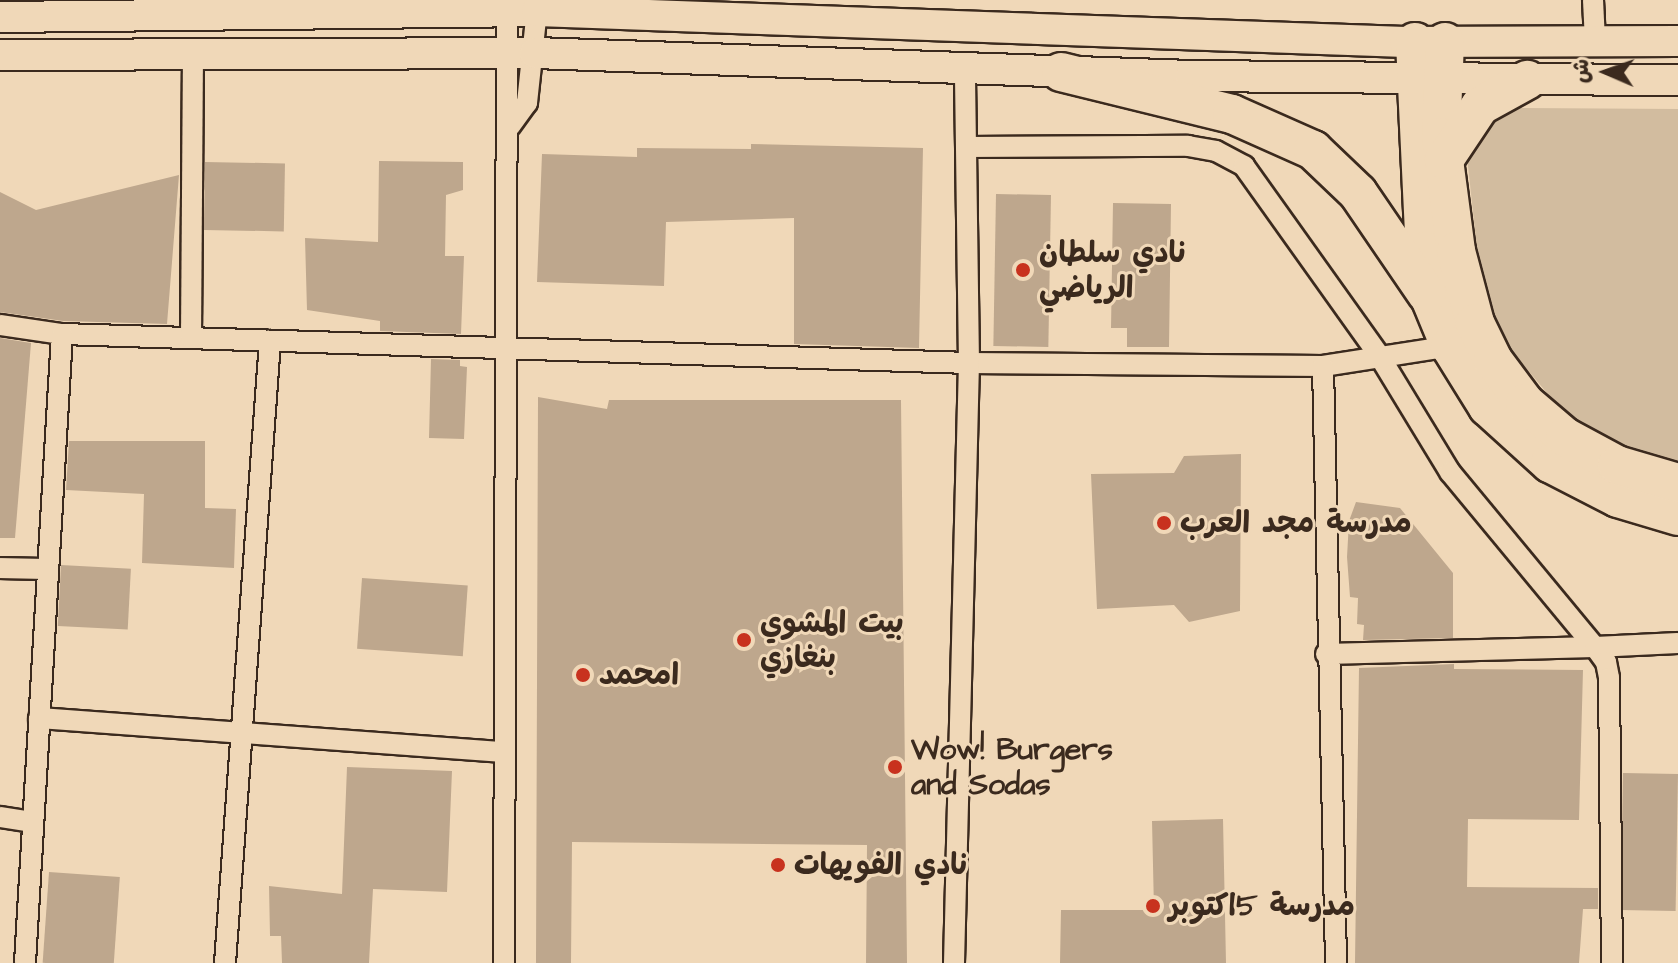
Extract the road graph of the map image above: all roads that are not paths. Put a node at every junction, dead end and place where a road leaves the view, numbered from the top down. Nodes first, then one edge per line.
1 (1593, 0) edge
2 (538, 5) edge
3 (831, 9) edge
4 (507, 11) junction
5 (0, 17) edge
6 (1595, 41) junction
7 (1678, 41) edge
8 (1430, 42) junction
9 (520, 53) junction
10 (0, 55) edge
11 (193, 55) junction
12 (965, 69) junction
13 (1061, 72) junction
14 (1430, 80) junction
15 (1527, 80) junction
16 (1678, 80) edge
17 (510, 126) junction
18 (966, 147) junction
19 (1443, 163) junction
20 (1431, 300) junction
21 (0, 325) edge
22 (62, 334) junction
23 (191, 338) junction
24 (270, 341) junction
25 (506, 346) junction
26 (1450, 346) junction
27 (1380, 357) junction
28 (969, 363) junction
29 (1323, 366) junction
30 (1678, 483) edge
31 (1678, 516) edge
32 (0, 568) edge
33 (48, 569) junction
34 (1678, 643) edge
35 (1595, 647) junction
36 (1326, 654) junction
37 (39, 718) junction
38 (242, 731) junction
39 (504, 752) junction
40 (0, 817) edge
41 (33, 822) junction
42 (25, 963) edge
43 (225, 963) edge
44 (504, 963) edge
45 (954, 963) edge
46 (1336, 963) edge
47 (1612, 963) edge

1 - 6 street
2 - 3 main road
2 - 4 main road
2 - 9 street
3 - 8 main road
4 - 5 main road
4 - 9 street
6 - 7 main road
6 - 8 main road
8 - 14 highway
9 - 11 main road
9 - 12 main road
9 - 17 street
9 - 17 street
10 - 11 main road
11 - 23 street
12 - 13 main road
12 - 18 street
13 - 14 main road
13 - 20 highway
14 - 15 main road
14 - 19 highway
14 - 20 highway
15 - 16 main road
15 - 19 highway
17 - 25 street
18 - 27 street
18 - 28 street
19 - 30 highway
20 - 26 highway
21 - 22 street
22 - 23 street
22 - 33 street
23 - 24 street
24 - 25 street
24 - 38 street
25 - 28 street
25 - 39 street
26 - 27 street
26 - 31 highway
27 - 29 street
27 - 35 street
28 - 29 street
28 - 45 street
29 - 36 street
32 - 33 street
33 - 37 street
34 - 35 street
35 - 36 street
35 - 47 street
36 - 46 street
37 - 38 street
37 - 41 street
38 - 39 street
38 - 43 street
39 - 44 street
40 - 41 street
41 - 42 street

